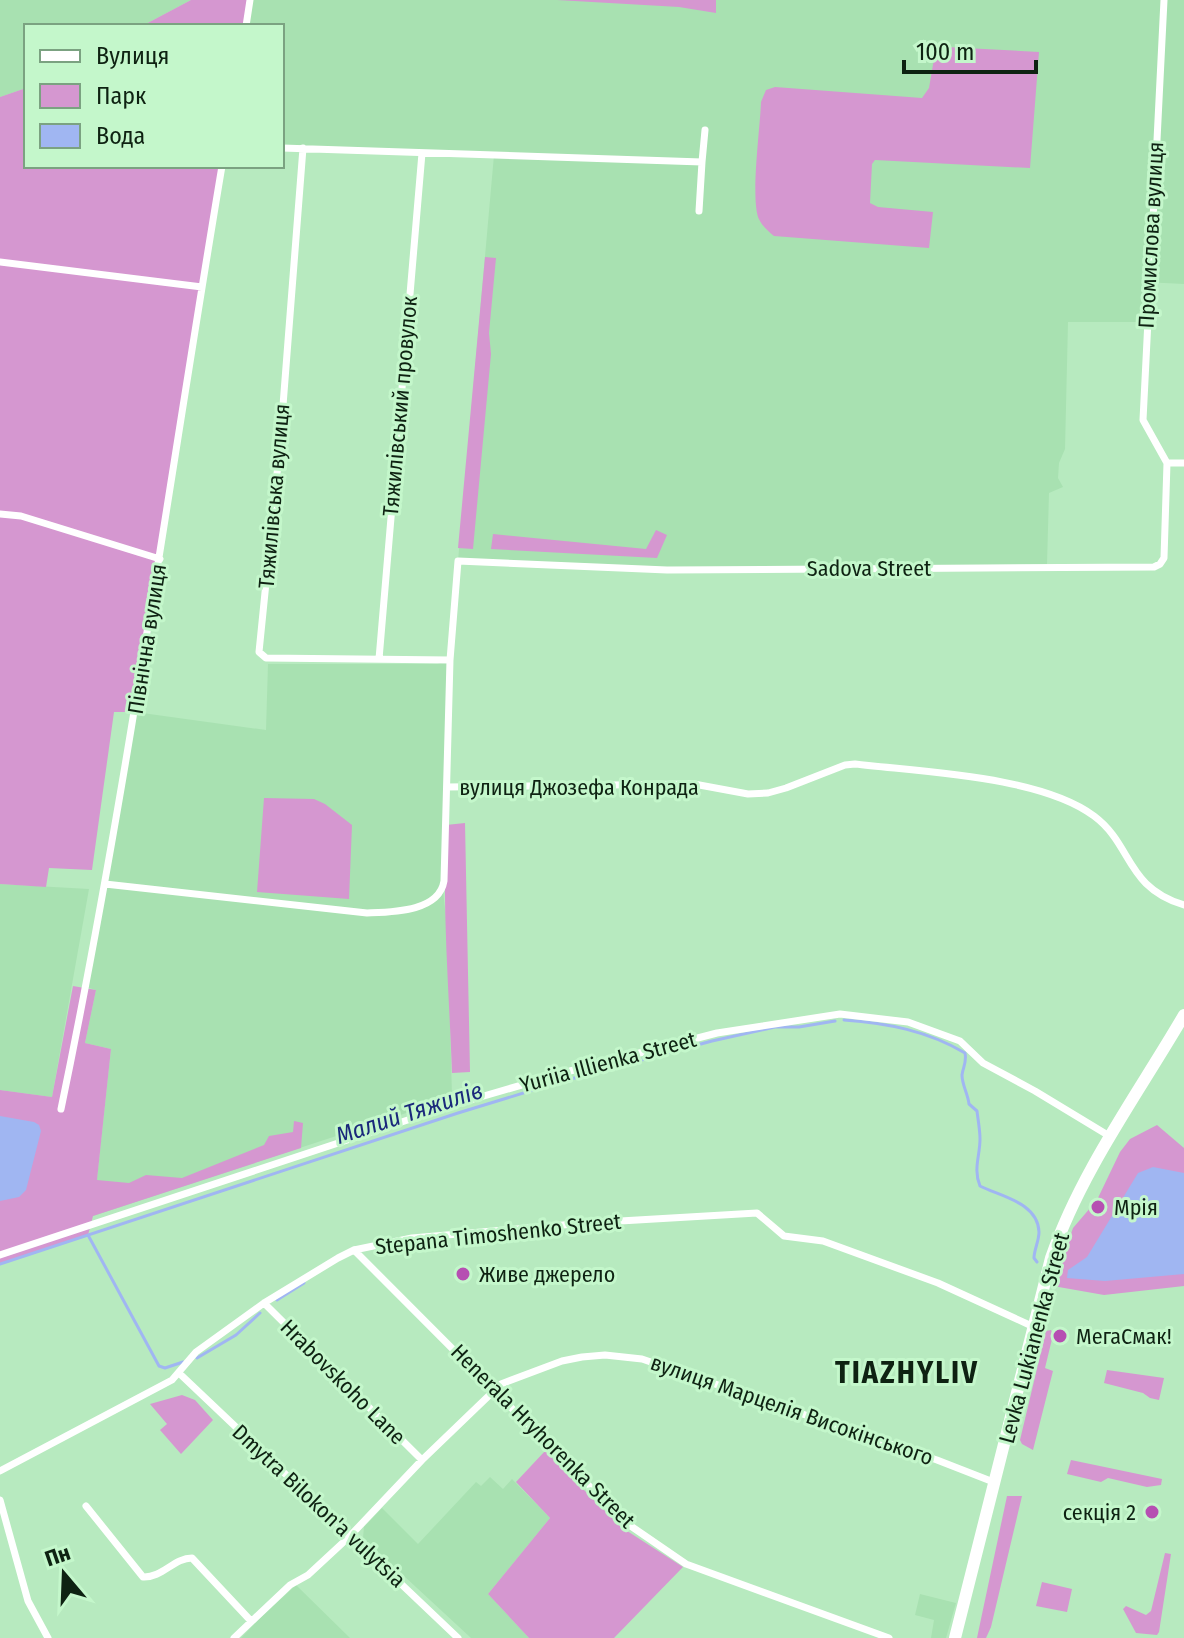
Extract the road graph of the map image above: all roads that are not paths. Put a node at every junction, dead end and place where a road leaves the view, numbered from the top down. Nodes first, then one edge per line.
1 (250, 0) edge
2 (1164, 0) edge
3 (246, 24) edge
4 (705, 130) dead end
5 (284, 148) edge
6 (303, 148) junction
7 (422, 153) junction
8 (702, 162) junction
9 (222, 168) edge
10 (699, 211) dead end
11 (0, 262) edge
12 (202, 287) junction
13 (1167, 463) junction
14 (1184, 463) edge
15 (0, 514) edge
16 (160, 559) junction
17 (379, 659) junction
18 (450, 660) junction
19 (447, 787) junction
20 (105, 884) junction
21 (1184, 905) edge
22 (1184, 1017) edge
23 (61, 1109) dead end
24 (1111, 1137) junction
25 (354, 1250) junction
26 (0, 1255) edge
27 (264, 1303) junction
28 (1034, 1327) junction
29 (180, 1374) junction
30 (495, 1389) junction
31 (422, 1460) junction
32 (0, 1471) edge
33 (996, 1483) junction
34 (0, 1500) edge
35 (86, 1506) dead end
36 (349, 1537) junction
37 (251, 1621) junction
38 (48, 1638) edge
39 (234, 1638) edge
40 (458, 1638) edge
41 (889, 1638) edge
42 (955, 1638) edge

1 - 3 street
2 - 13 street, Промислова вулиця
4 - 8 street
5 - 6 street
6 - 7 street
6 - 17 street, Тяжилівська вулиця
7 - 8 street
7 - 17 street, Тяжилівський провулок
8 - 10 street
9 - 12 street, Північна вулиця
11 - 12 street
12 - 16 street, Північна вулиця
13 - 14 street
13 - 18 street, Sadova Street
15 - 16 street
16 - 20 street, Північна вулиця
17 - 18 street, Тяжилівська вулиця
18 - 19 street
19 - 20 street
19 - 21 street, вулиця Джозефа Конрада
20 - 23 street, Північна вулиця
22 - 24 main road, Levka Lukianenka Street
24 - 26 street, Yuriia Illienka Street
24 - 28 main road, Levka Lukianenka Street
25 - 27 street, Stepana Timoshenko Street
25 - 28 street, Stepana Timoshenko Street
25 - 30 street, Henerala Hryhorenka Street
27 - 29 street, Stepana Timoshenko Street
27 - 31 street, Hrabovskoho Lane
28 - 33 main road, Levka Lukianenka Street
29 - 32 street, Stepana Timoshenko Street
29 - 36 street, Dmytra Bilokon'a vulytsia
30 - 31 street, вулиця Марцелія Високінського
30 - 33 street, вулиця Марцелія Високінського
30 - 41 street, Henerala Hryhorenka Street
31 - 36 street, вулиця Марцелія Високінського
33 - 42 main road, Levka Lukianenka Street
34 - 38 street
35 - 37 street
36 - 37 street, вулиця Марцелія Високінського
36 - 40 street, Dmytra Bilokon'a vulytsia
37 - 39 street, вулиця Марцелія Високінського

